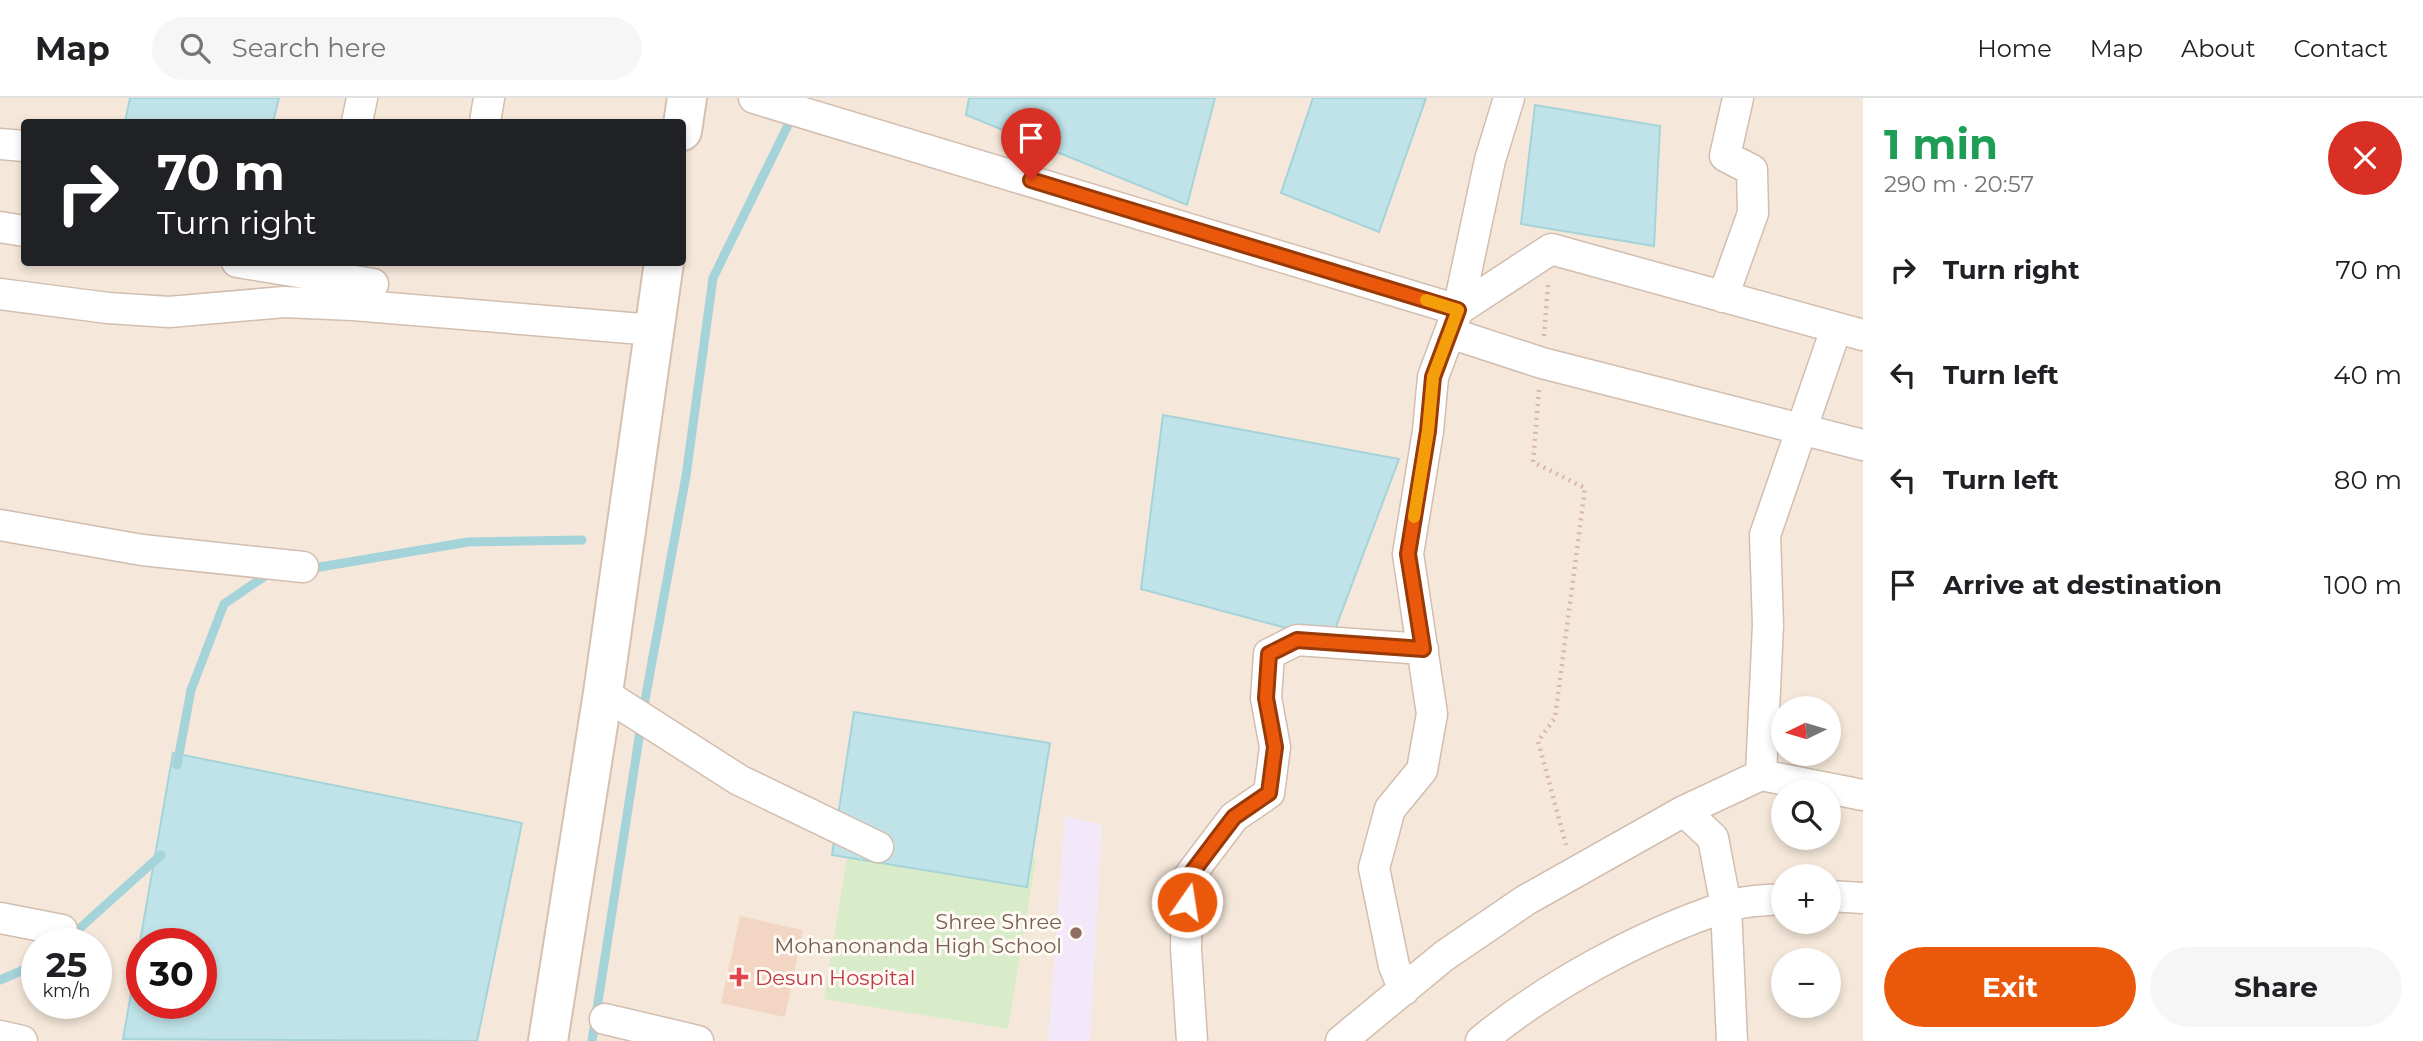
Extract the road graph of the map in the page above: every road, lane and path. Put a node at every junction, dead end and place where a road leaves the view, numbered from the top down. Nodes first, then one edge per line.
1 (362, 98) edge
2 (489, 98) edge
3 (687, 98) edge
4 (754, 98) edge
5 (1509, 98) edge
6 (1738, 98) edge
7 (358, 119) edge
8 (486, 119) edge
9 (684, 119) edge
10 (0, 144) edge
11 (21, 146) edge
12 (0, 227) edge
13 (21, 230) edge
14 (1552, 249) junction
15 (262, 266) edge
16 (663, 266) edge
17 (373, 284) dead end
18 (0, 294) edge
19 (1723, 297) junction
20 (1454, 321) junction
21 (654, 330) junction
22 (1849, 332) edge
23 (1542, 363) junction
24 (1802, 428) junction
25 (1863, 445) edge
26 (0, 526) edge
27 (303, 567) dead end
28 (1423, 649) junction
29 (603, 693) junction
30 (1761, 775) junction
31 (1863, 795) edge
32 (1684, 811) junction
33 (878, 847) dead end
34 (1573, 873) junction
35 (1841, 897) edge
36 (1863, 898) edge
37 (1771, 900) edge
38 (1726, 906) junction
39 (0, 918) edge
40 (52, 928) edge
41 (1404, 990) junction
42 (605, 1018) dead end
43 (0, 1036) edge
44 (22, 1041) edge
45 (548, 1041) edge
46 (698, 1041) edge
47 (1192, 1041) edge
48 (1341, 1041) edge
49 (1481, 1041) edge
50 (1732, 1041) edge

1 - 7 street
2 - 8 street
3 - 9 main road
4 - 20 street
5 - 20 street
6 - 19 street
10 - 11 street
12 - 13 street
14 - 19 street
14 - 20 street
14 - 23 path
15 - 17 street
16 - 21 main road
18 - 21 street
19 - 22 street
20 - 23 street
20 - 28 street
21 - 29 main road
22 - 24 street
23 - 24 street
23 - 34 path
24 - 25 street
24 - 30 street
26 - 27 street
28 - 41 street
28 - 47 street
29 - 33 street
29 - 45 main road
30 - 31 street
30 - 32 street
32 - 34 street
32 - 38 street
34 - 41 street
35 - 36 street
37 - 38 street
38 - 49 street
38 - 50 street
39 - 40 street
41 - 48 street
42 - 46 street
43 - 44 street

